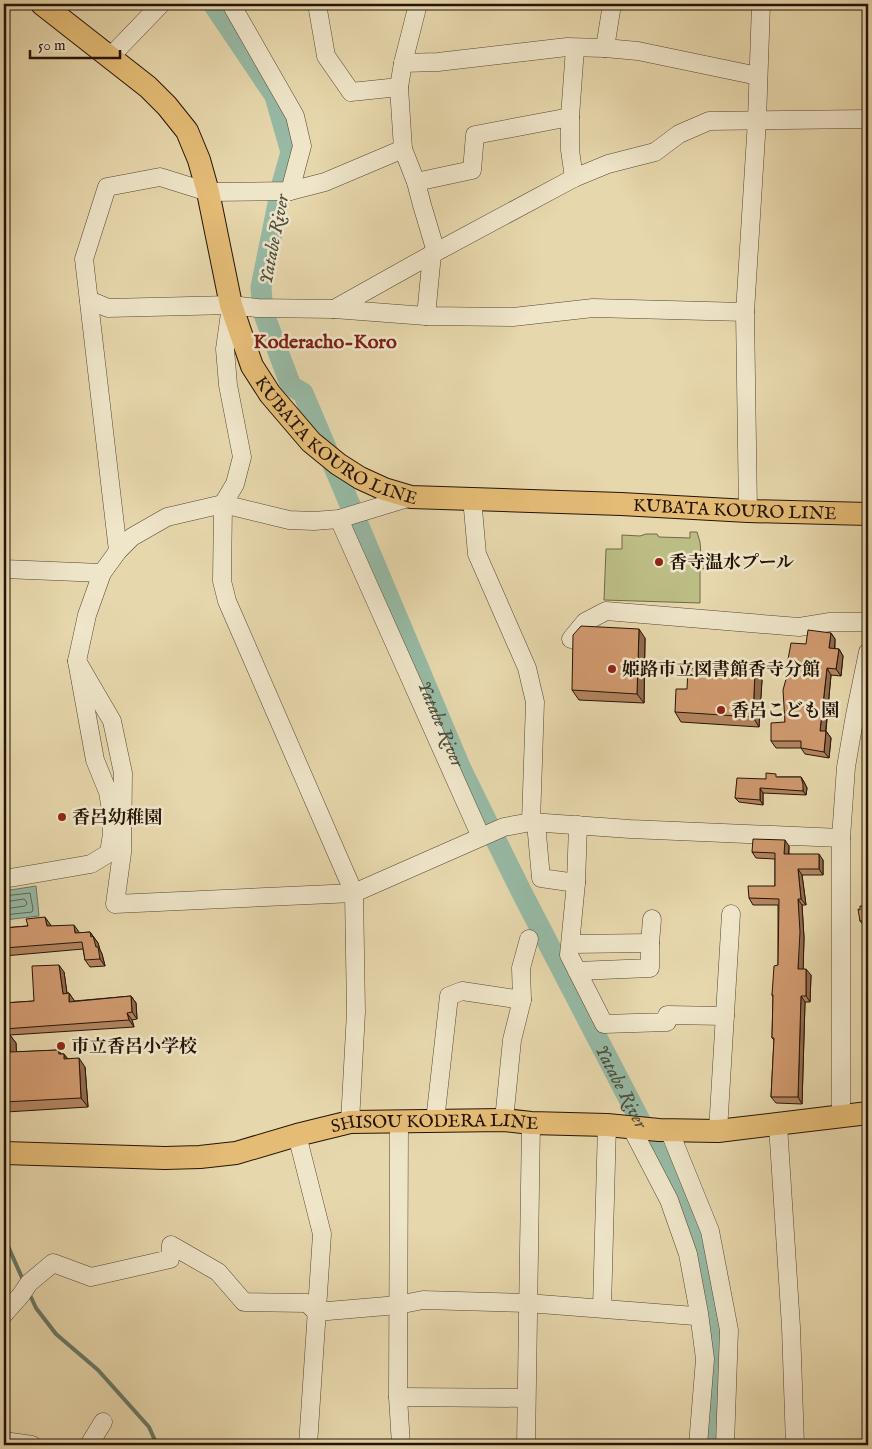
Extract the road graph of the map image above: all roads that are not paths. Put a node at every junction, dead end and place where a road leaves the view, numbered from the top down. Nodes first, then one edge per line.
1 (42, 4) edge
2 (161, 4) edge
3 (231, 4) edge
4 (317, 4) edge
5 (418, 4) edge
6 (612, 4) edge
7 (761, 4) edge
8 (575, 48) junction
9 (605, 48) junction
10 (110, 57) junction
11 (403, 64) junction
12 (758, 76) junction
13 (399, 87) junction
14 (570, 117) junction
15 (868, 119) edge
16 (757, 120) junction
17 (403, 149) junction
18 (574, 178) junction
19 (416, 182) junction
20 (282, 191) junction
21 (208, 192) junction
22 (434, 253) junction
23 (90, 300) junction
24 (231, 306) junction
25 (334, 309) junction
26 (744, 312) junction
27 (426, 316) junction
28 (411, 497) junction
29 (472, 498) junction
30 (222, 504) junction
31 (748, 511) junction
32 (867, 518) edge
33 (339, 519) junction
34 (118, 551) junction
35 (4, 569) edge
36 (102, 574) junction
37 (868, 622) edge
38 (571, 639) edge
39 (868, 652) edge
40 (77, 661) junction
41 (534, 822) junction
42 (578, 826) junction
43 (481, 837) junction
44 (841, 838) junction
45 (109, 853) junction
46 (4, 879) edge
47 (576, 883) junction
48 (354, 893) junction
49 (115, 904) junction
50 (731, 914) dead end
51 (652, 919) dead end
52 (529, 939) dead end
53 (650, 942) junction
54 (571, 944) junction
55 (577, 971) junction
56 (522, 1000) junction
57 (725, 1016) junction
58 (868, 1113) edge
59 (841, 1117) junction
60 (504, 1120) junction
61 (435, 1121) junction
62 (350, 1122) junction
63 (399, 1122) junction
64 (531, 1123) junction
65 (607, 1125) junction
66 (778, 1125) junction
67 (630, 1127) junction
68 (664, 1130) junction
69 (718, 1131) junction
70 (297, 1135) junction
71 (4, 1153) edge
72 (527, 1303) junction
73 (398, 1305) junction
74 (602, 1308) junction
75 (316, 1312) junction
76 (4, 1314) edge
77 (695, 1316) dead end
78 (398, 1397) junction
79 (526, 1398) junction
80 (103, 1422) dead end
81 (4, 1441) edge
82 (32, 1445) edge
83 (89, 1445) edge
84 (308, 1445) edge
85 (400, 1445) edge
86 (526, 1445) edge
87 (698, 1445) edge
88 (725, 1445) edge
89 (795, 1445) edge

1 - 10 main road, KUBATA KOURO LINE
2 - 10 street
3 - 20 street
4 - 13 street
5 - 11 street
6 - 9 street
7 - 12 street
8 - 9 street
8 - 11 street
8 - 14 street
9 - 12 street
10 - 21 main road, KUBATA KOURO LINE
11 - 13 street
12 - 16 street
13 - 17 street
14 - 18 street
14 - 19 street
15 - 16 street
16 - 18 street
16 - 26 street
17 - 19 street
17 - 20 street
18 - 22 street
19 - 22 street
20 - 21 street
21 - 23 street
21 - 24 main road, KUBATA KOURO LINE
22 - 25 street
22 - 27 street
23 - 24 street
23 - 34 street
24 - 25 street
24 - 28 main road, KUBATA KOURO LINE
24 - 30 street
25 - 27 street
26 - 27 street
26 - 31 street
28 - 29 main road, KUBATA KOURO LINE
28 - 33 street
29 - 31 main road, KUBATA KOURO LINE
29 - 41 street
30 - 33 street
30 - 34 street
30 - 48 street
31 - 32 main road, KUBATA KOURO LINE
33 - 43 street
34 - 36 street
35 - 36 street
36 - 40 street
37 - 38 street
39 - 44 street
40 - 45 street
40 - 49 street
41 - 42 street
41 - 43 street
41 - 47 street
42 - 44 street
42 - 47 street
43 - 48 street
44 - 59 street
45 - 46 street
45 - 49 street
47 - 54 street
48 - 49 street
48 - 62 street
50 - 57 street
51 - 53 street
52 - 56 street
53 - 54 street
53 - 55 street
54 - 55 street
55 - 57 street
56 - 60 street
56 - 61 street
57 - 69 street
58 - 59 main road, SHISOU KODERA LINE
59 - 66 main road, SHISOU KODERA LINE
60 - 61 main road, SHISOU KODERA LINE
60 - 64 main road, SHISOU KODERA LINE
61 - 63 main road, SHISOU KODERA LINE
62 - 63 main road, SHISOU KODERA LINE
62 - 70 main road, SHISOU KODERA LINE
63 - 73 street
64 - 65 main road, SHISOU KODERA LINE
64 - 72 street
65 - 67 main road, SHISOU KODERA LINE
65 - 74 street
66 - 69 main road, SHISOU KODERA LINE
66 - 89 street
67 - 68 main road, SHISOU KODERA LINE
67 - 87 street
68 - 69 main road, SHISOU KODERA LINE
68 - 88 street
70 - 71 main road, SHISOU KODERA LINE
70 - 75 street
72 - 73 street
72 - 74 street
72 - 79 street
73 - 75 street
73 - 78 street
74 - 77 street
75 - 76 street
75 - 84 street
78 - 79 street
78 - 85 street
79 - 86 street
80 - 83 street
81 - 82 street

